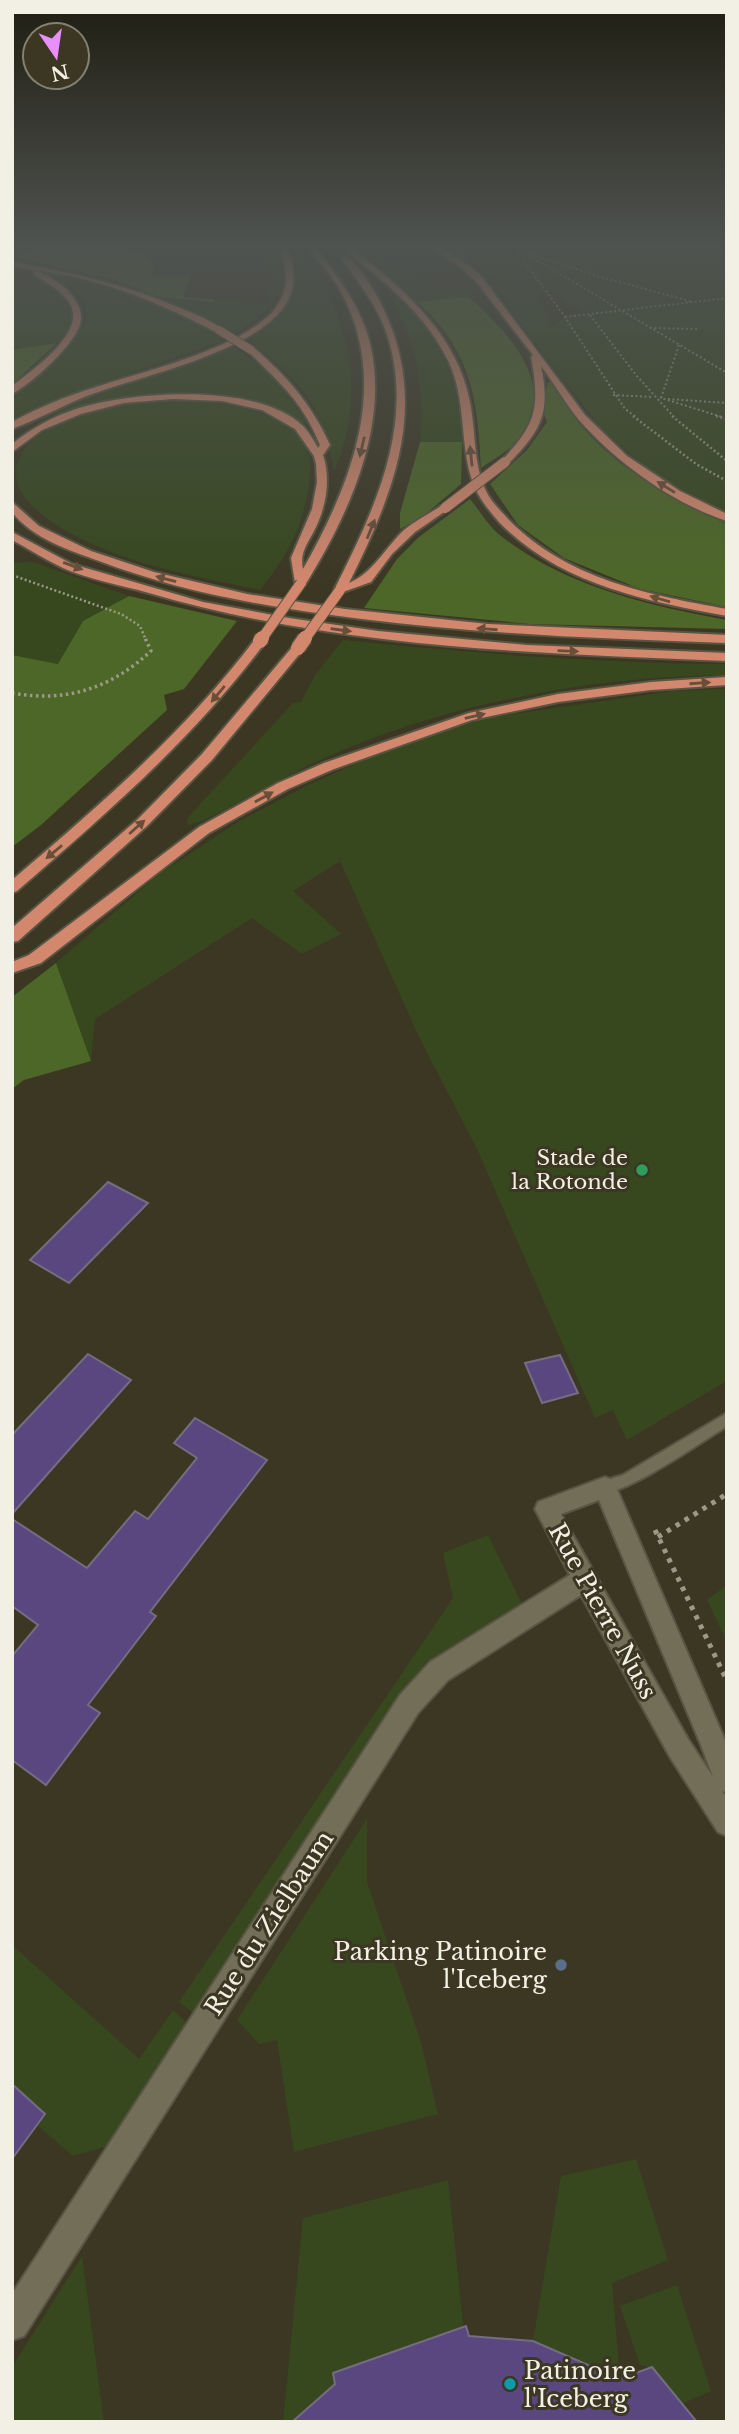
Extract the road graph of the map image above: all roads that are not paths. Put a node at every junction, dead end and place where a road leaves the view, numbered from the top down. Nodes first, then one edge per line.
1 (47, 360) edge
2 (187, 360) edge
3 (263, 360) edge
4 (367, 360) edge
5 (399, 360) edge
6 (450, 360) edge
7 (535, 360) edge
8 (541, 360) edge
9 (12, 391) edge
10 (12, 426) edge
11 (12, 449) edge
12 (319, 457) junction
13 (12, 505) edge
14 (727, 519) edge
15 (12, 535) edge
16 (301, 583) junction
17 (340, 590) junction
18 (727, 613) edge
19 (727, 639) edge
20 (727, 657) edge
21 (727, 681) edge
22 (12, 888) edge
23 (12, 937) edge
24 (12, 968) edge
25 (727, 1419) edge
26 (604, 1487) junction
27 (585, 1579) junction
28 (727, 1780) edge
29 (727, 1823) edge
30 (12, 2324) edge

1 - 9 highway
2 - 10 highway
3 - 12 highway, bridge
4 -> 16 highway
17 -> 5 highway
18 -> 6 highway
7 - 17 highway, bridge
14 -> 8 highway
11 - 12 highway
12 - 16 highway
19 -> 13 highway
15 -> 20 highway
16 -> 22 highway, bridge
23 -> 17 highway, bridge
24 -> 21 highway
25 - 26 lane
26 - 27 street, Rue Pierre Nuss
26 - 28 street, Rue Pierre Nuss
27 - 29 street, Rue Pierre Nuss
27 - 30 street, Rue du Zielbaum

